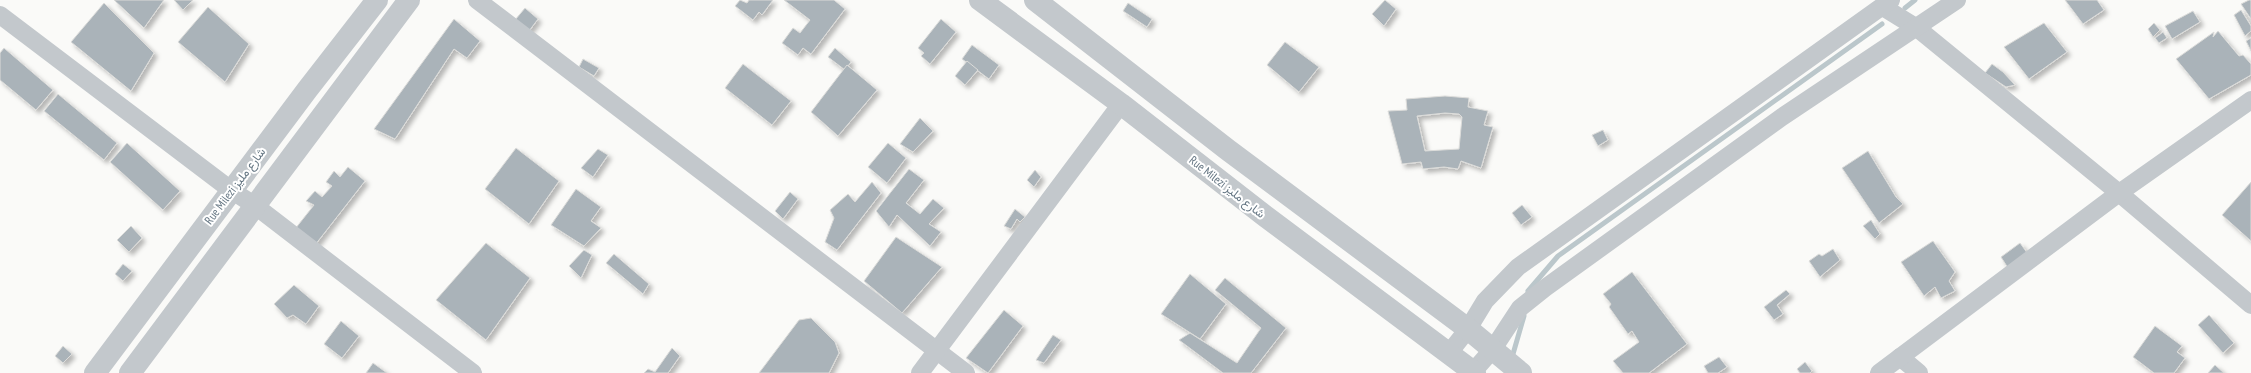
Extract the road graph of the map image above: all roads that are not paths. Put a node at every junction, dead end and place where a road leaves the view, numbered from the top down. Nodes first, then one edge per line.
1 (377, 0) edge
2 (409, 0) edge
3 (477, 0) edge
4 (980, 0) edge
5 (1035, 0) edge
6 (1957, 0) edge
7 (1887, 3) edge
8 (0, 15) edge
9 (1917, 28) junction
10 (2251, 100) edge
11 (1121, 104) junction
12 (231, 190) junction
13 (2119, 193) junction
14 (254, 205) junction
15 (2251, 305) edge
16 (1468, 328) junction
17 (1493, 349) junction
18 (938, 350) junction
19 (1449, 353) junction
20 (1900, 358) junction
21 (95, 373) edge
22 (130, 373) edge
23 (473, 373) edge
24 (920, 373) edge
25 (966, 373) edge
26 (1473, 373) edge
27 (1521, 373) edge
28 (1879, 373) edge
29 (1919, 373) edge

1 - 12 street, Rue Milezi شارع مليز
2 - 14 street
3 - 18 street
4 - 11 street, Rue Milezi شارع مليز
5 - 16 street
6 - 9 street
7 - 9 street
7 - 16 street
8 - 12 street
9 - 13 street
9 - 17 street
10 - 13 street
11 - 18 street
11 - 19 street, Rue Milezi شارع مليز
12 - 14 street
12 - 21 street, Rue Milezi شارع مليز
13 - 15 street
13 - 20 street
14 - 22 street
14 - 23 street
16 - 17 street
16 - 19 street
17 - 26 street
17 - 27 street
18 - 24 street
18 - 25 street
19 - 26 street, Rue Milezi شارع مليز
20 - 28 street
20 - 29 street

